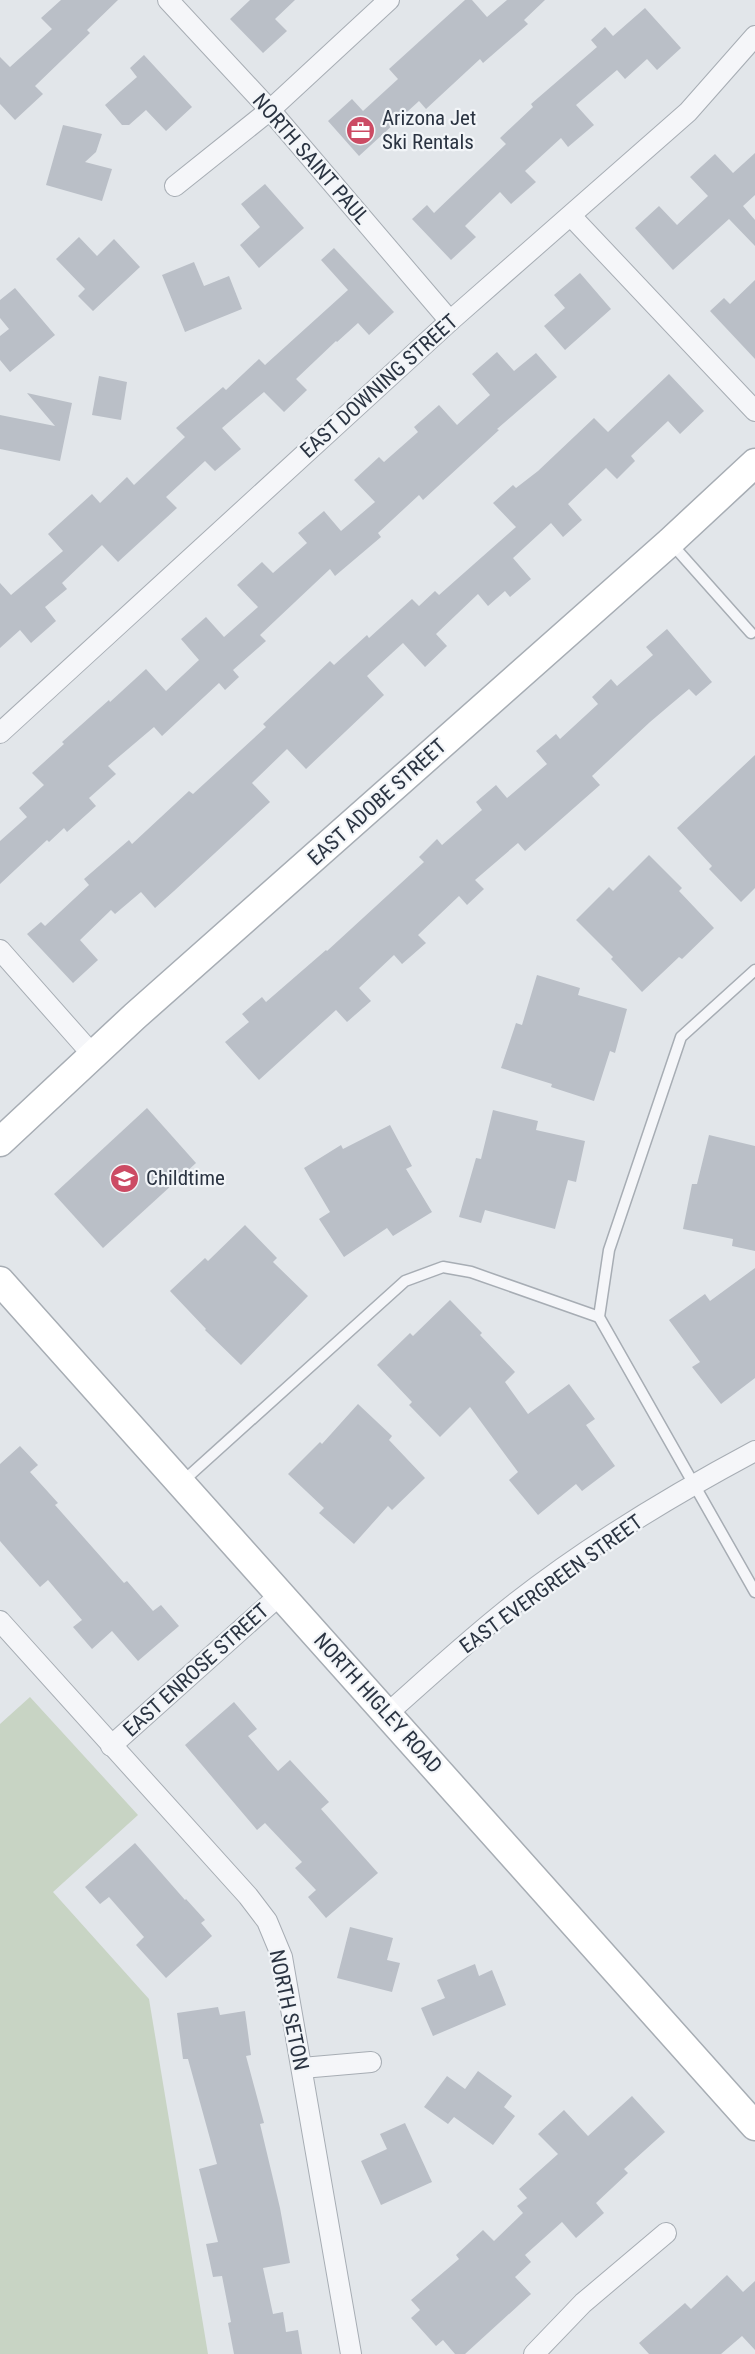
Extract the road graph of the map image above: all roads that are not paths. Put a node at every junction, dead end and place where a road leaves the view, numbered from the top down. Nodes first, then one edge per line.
1 (168, 0) edge
2 (389, 0) edge
3 (755, 36) edge
4 (270, 110) junction
5 (175, 186) dead end
6 (571, 216) junction
7 (450, 321) junction
8 (755, 411) edge
9 (755, 463) edge
10 (670, 542) junction
11 (751, 633) dead end
12 (0, 733) edge
13 (0, 950) edge
14 (755, 970) edge
15 (92, 1054) junction
16 (0, 1142) edge
17 (0, 1281) edge
18 (598, 1317) junction
19 (755, 1451) edge
20 (181, 1483) junction
21 (694, 1484) junction
22 (755, 1592) edge
23 (281, 1594) junction
24 (0, 1621) edge
25 (387, 1713) junction
26 (111, 1746) junction
27 (371, 2062) dead end
28 (302, 2068) junction
29 (755, 2126) edge
30 (666, 2233) dead end
31 (351, 2354) edge
32 (534, 2354) edge

1 - 4 street, NORTH SAINT PAUL
2 - 4 street
3 - 6 street, EAST DOWNING STREET
4 - 5 street
4 - 7 street, NORTH SAINT PAUL
6 - 7 street, EAST DOWNING STREET
6 - 8 street
7 - 12 street, EAST DOWNING STREET
9 - 10 main road, EAST ADOBE STREET
10 - 11 lane
10 - 15 main road, EAST ADOBE STREET
13 - 15 street
14 - 18 lane
15 - 16 main road, EAST ADOBE STREET
17 - 20 main road, NORTH HIGLEY ROAD
18 - 20 lane
18 - 21 lane
19 - 21 street, EAST EVERGREEN STREET
20 - 23 main road, NORTH HIGLEY ROAD
21 - 22 lane
21 - 25 street, EAST EVERGREEN STREET
23 - 25 main road, NORTH HIGLEY ROAD
23 - 26 street, EAST ENROSE STREET
24 - 26 street, NORTH SETON
25 - 29 main road, NORTH HIGLEY ROAD
26 - 28 street, NORTH SETON
27 - 28 street
28 - 31 street, NORTH SETON
30 - 32 street

